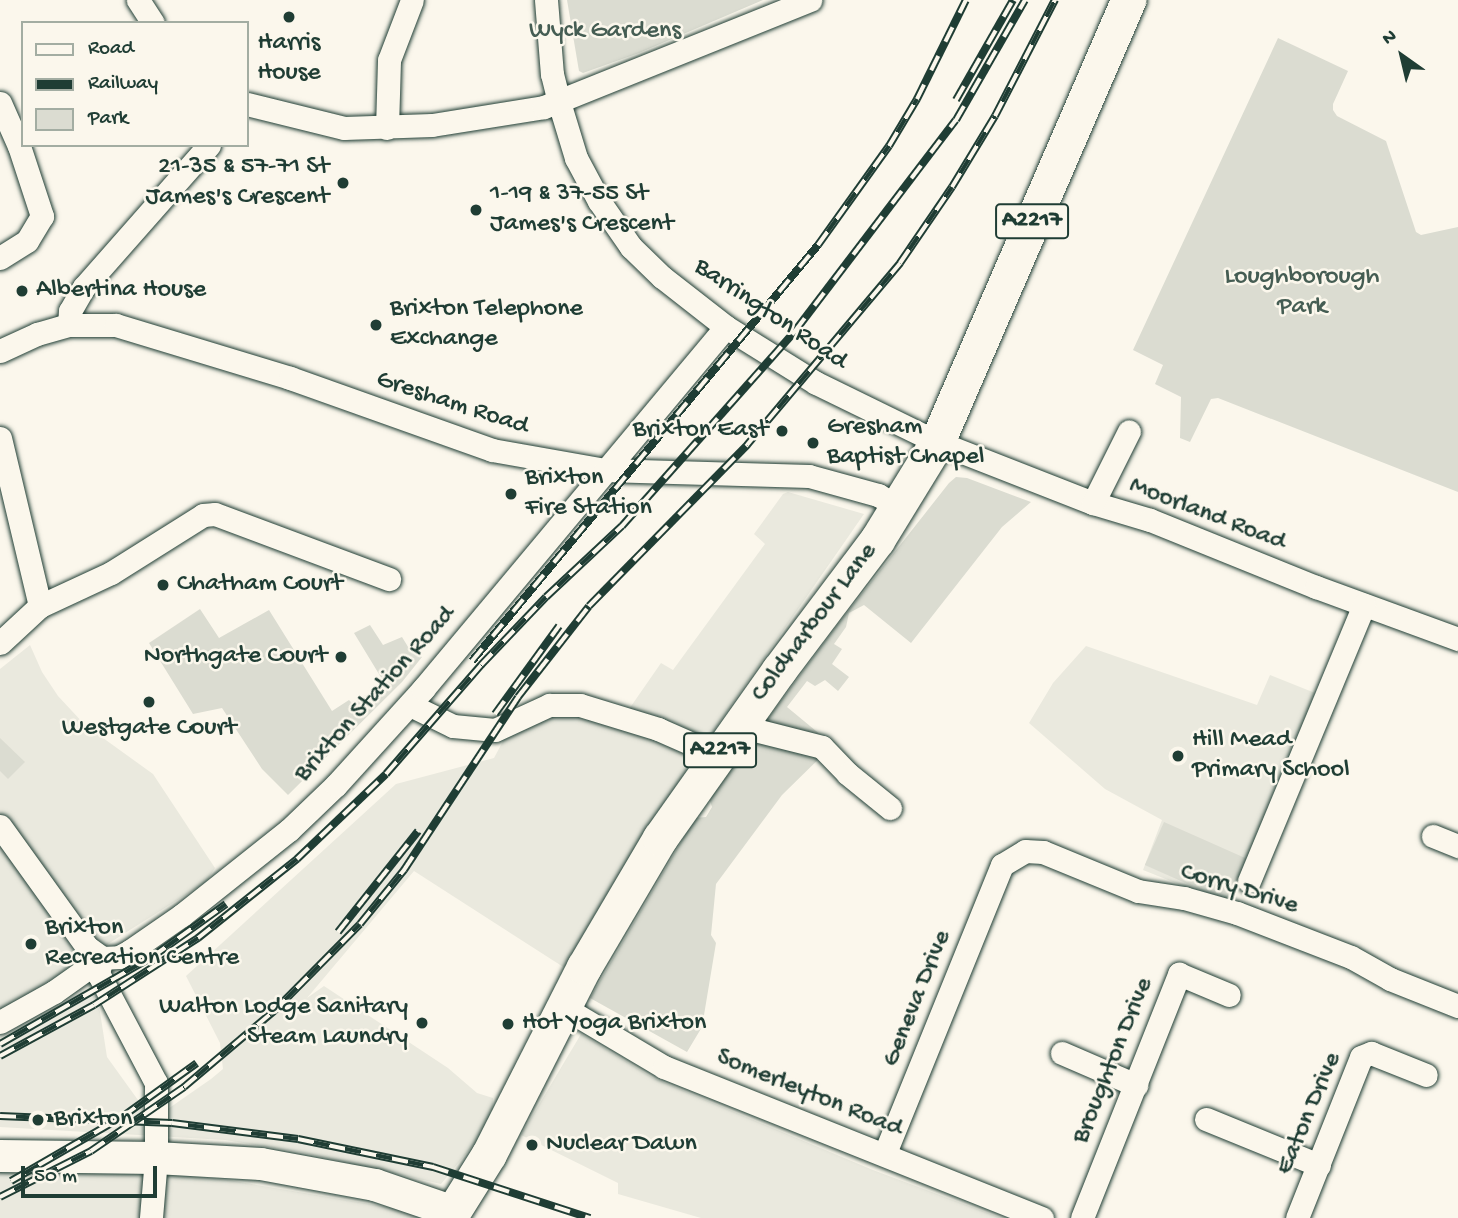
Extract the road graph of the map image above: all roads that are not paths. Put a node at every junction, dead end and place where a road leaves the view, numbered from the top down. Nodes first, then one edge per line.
1 (138, 0) edge
2 (412, 0) edge
3 (546, 0) edge
4 (810, 0) edge
5 (1128, 0) edge
6 (152, 21) edge
7 (559, 102) junction
8 (0, 103) edge
9 (248, 104) edge
10 (387, 128) junction
11 (207, 147) edge
12 (0, 258) edge
13 (69, 325) junction
14 (726, 327) junction
15 (0, 351) edge
16 (1129, 431) dead end
17 (0, 438) edge
18 (937, 442) junction
19 (605, 470) junction
20 (1093, 503) junction
21 (899, 507) junction
22 (389, 579) dead end
23 (1364, 605) junction
24 (40, 606) junction
25 (1458, 639) edge
26 (0, 643) edge
27 (410, 705) junction
28 (755, 730) dead end
29 (717, 755) junction
30 (890, 808) dead end
31 (0, 826) edge
32 (1433, 836) dead end
33 (1458, 846) edge
34 (1002, 865) joint
35 (1249, 881) dead end
36 (102, 958) junction
37 (1228, 995) dead end
38 (1458, 1006) edge
39 (563, 1007) junction
40 (0, 1022) edge
41 (1062, 1054) dead end
42 (1426, 1075) dead end
43 (1136, 1085) junction
44 (1206, 1119) dead end
45 (885, 1153) junction
46 (0, 1156) edge
47 (156, 1158) junction
48 (1319, 1165) junction
49 (456, 1216) edge
50 (151, 1218) edge
51 (1042, 1218) edge
52 (1082, 1218) edge
53 (1297, 1218) edge

1 - 6 street
2 - 10 street
3 - 7 street, Barrington Road
4 - 7 street
5 - 18 main road, Coldharbour Lane / A2217
7 - 10 street
7 - 14 street, Barrington Road
8 - 12 street
9 - 10 street
11 - 13 street
13 - 15 street, Gresham Road
13 - 19 street, Gresham Road
14 - 18 street, Barrington Road
14 - 19 street, Brixton Station Road
16 - 20 street
17 - 24 street
18 - 20 street, Moorland Road
18 - 21 main road, Coldharbour Lane / A2217
19 - 21 street, Gresham Road
19 - 27 street, Brixton Station Road
20 - 23 street, Moorland Road
21 - 29 main road, Coldharbour Lane / A2217
22 - 24 street
23 - 25 street, Moorland Road
23 - 35 street
24 - 26 street
27 - 29 street
27 - 36 street, Brixton Station Road
28 - 30 street
29 - 39 main road, Coldharbour Lane / A2217
31 - 36 street
32 - 33 street
34 - 38 street, Corry Drive
34 - 45 street, Geneva Drive
36 - 40 street, Brixton Station Road
36 - 47 street
37 - 43 street, Broughton Drive
39 - 45 street, Somerleyton Road
39 - 49 main road, Coldharbour Lane / A2217
41 - 43 street
42 - 48 street, Eaton Drive
43 - 52 street, Broughton Drive
44 - 48 street
45 - 51 street, Somerleyton Road
46 - 47 main road
47 - 49 main road
47 - 50 street
48 - 53 street, Eaton Drive

